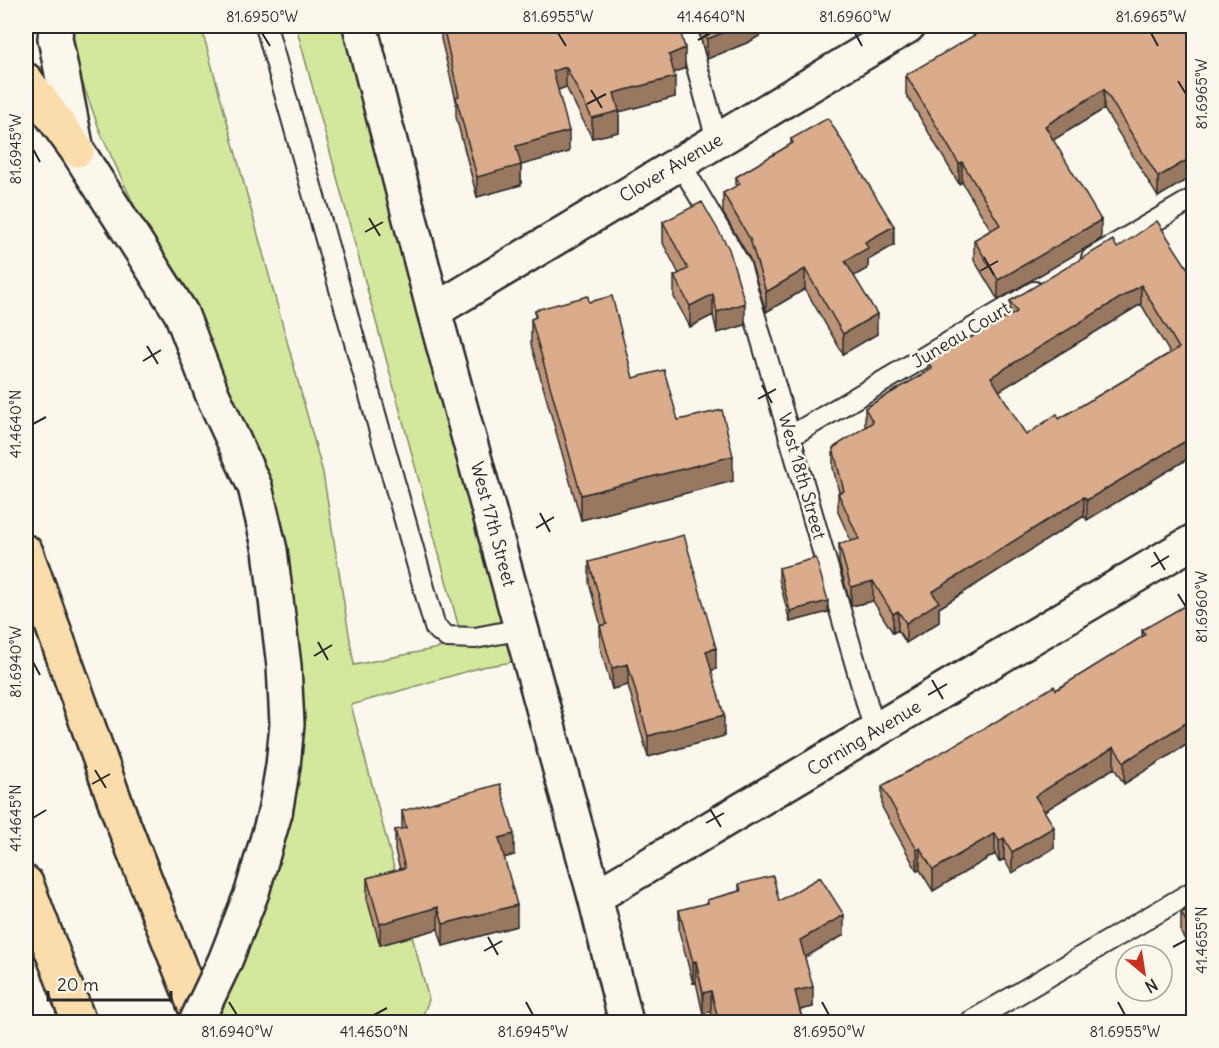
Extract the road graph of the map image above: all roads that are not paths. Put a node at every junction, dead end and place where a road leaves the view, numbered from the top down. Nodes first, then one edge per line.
1 (56, 26) edge
2 (266, 26) edge
3 (360, 26) edge
4 (686, 26) edge
5 (908, 26) edge
6 (26, 80) edge
7 (717, 140) junction
8 (77, 150) junction
9 (680, 163) junction
10 (1194, 198) edge
11 (1073, 269) edge
12 (1053, 281) edge
13 (434, 311) junction
14 (791, 436) junction
15 (1194, 540) edge
16 (26, 552) edge
17 (522, 628) junction
18 (874, 731) junction
19 (26, 883) edge
20 (1194, 891) edge
21 (595, 897) junction
22 (79, 1023) edge
23 (198, 1023) edge
24 (626, 1023) edge
25 (970, 1023) edge

1 - 8 street
2 - 17 lane
3 - 13 street, West 17th Street
4 - 7 lane
5 - 7 street, Clover Avenue
6 - 8 highway
7 - 9 street, Clover Avenue
8 - 23 street, bridge
9 - 13 street, Clover Avenue
9 - 14 lane, West 18th Street
10 - 11 lane
12 - 14 lane, Juneau Court
13 - 17 street, West 17th Street
14 - 18 lane, West 18th Street
15 - 18 street, Corning Avenue
16 - 23 highway
17 - 21 street, West 17th Street
18 - 21 street, Corning Avenue
19 - 22 highway
20 - 25 lane
21 - 24 street, West 17th Street

